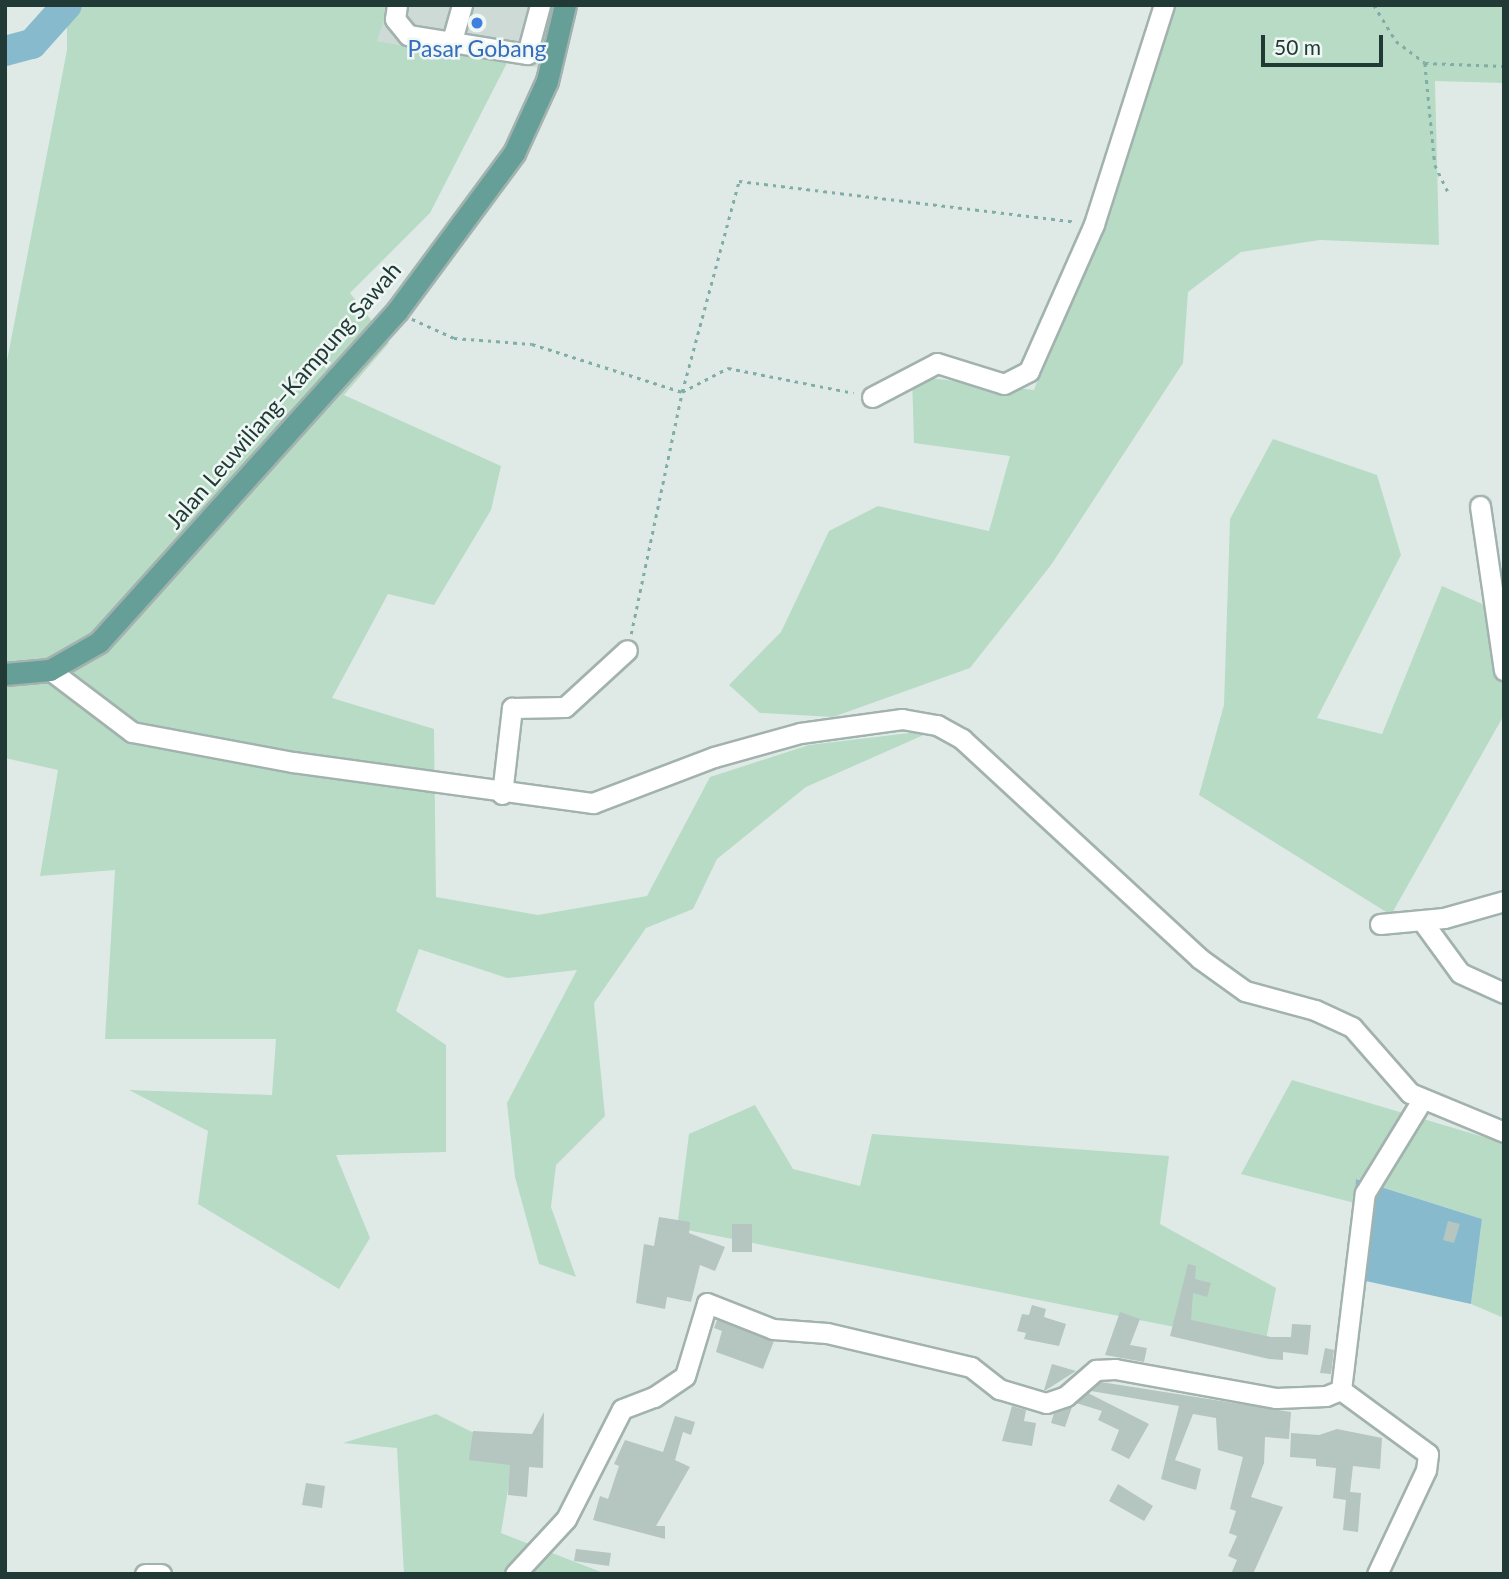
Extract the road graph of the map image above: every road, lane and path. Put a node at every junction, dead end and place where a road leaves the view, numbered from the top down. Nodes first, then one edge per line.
1 (397, 5) edge
2 (462, 5) edge
3 (540, 5) edge
4 (565, 5) edge
5 (1164, 5) edge
6 (1374, 5) edge
7 (451, 44) junction
8 (1424, 63) junction
9 (1504, 66) edge
10 (1448, 192) dead end
11 (1094, 224) junction
12 (397, 311) junction
13 (682, 393) junction
14 (872, 397) joint
15 (1480, 506) dead end
16 (627, 650) joint
17 (50, 670) junction
18 (1504, 670) edge
19 (5, 674) edge
20 (502, 794) junction
21 (1504, 901) edge
22 (1422, 921) junction
23 (1380, 924) dead end
24 (1504, 993) edge
25 (1422, 1100) junction
26 (1502, 1127) edge
27 (1341, 1390) junction
28 (145, 1574) edge
29 (161, 1574) edge
30 (515, 1574) edge
31 (1377, 1574) edge

1 - 7 street
2 - 7 street
3 - 7 street
4 - 12 main road, Jalan Leuwiliang–Kampung Sawah
5 - 11 street
6 - 8 path
8 - 9 path
8 - 10 path
11 - 13 path
11 - 14 street
12 - 13 path
12 - 17 main road, Jalan Leuwiliang–Kampung Sawah
13 - 14 path
13 - 16 path
15 - 18 street
16 - 20 street
17 - 19 main road, Jalan Leuwiliang–Kampung Sawah
17 - 20 street
20 - 25 street
21 - 22 street
22 - 23 street
22 - 24 street
25 - 26 street
25 - 27 street
27 - 30 street
27 - 31 street
28 - 29 street

